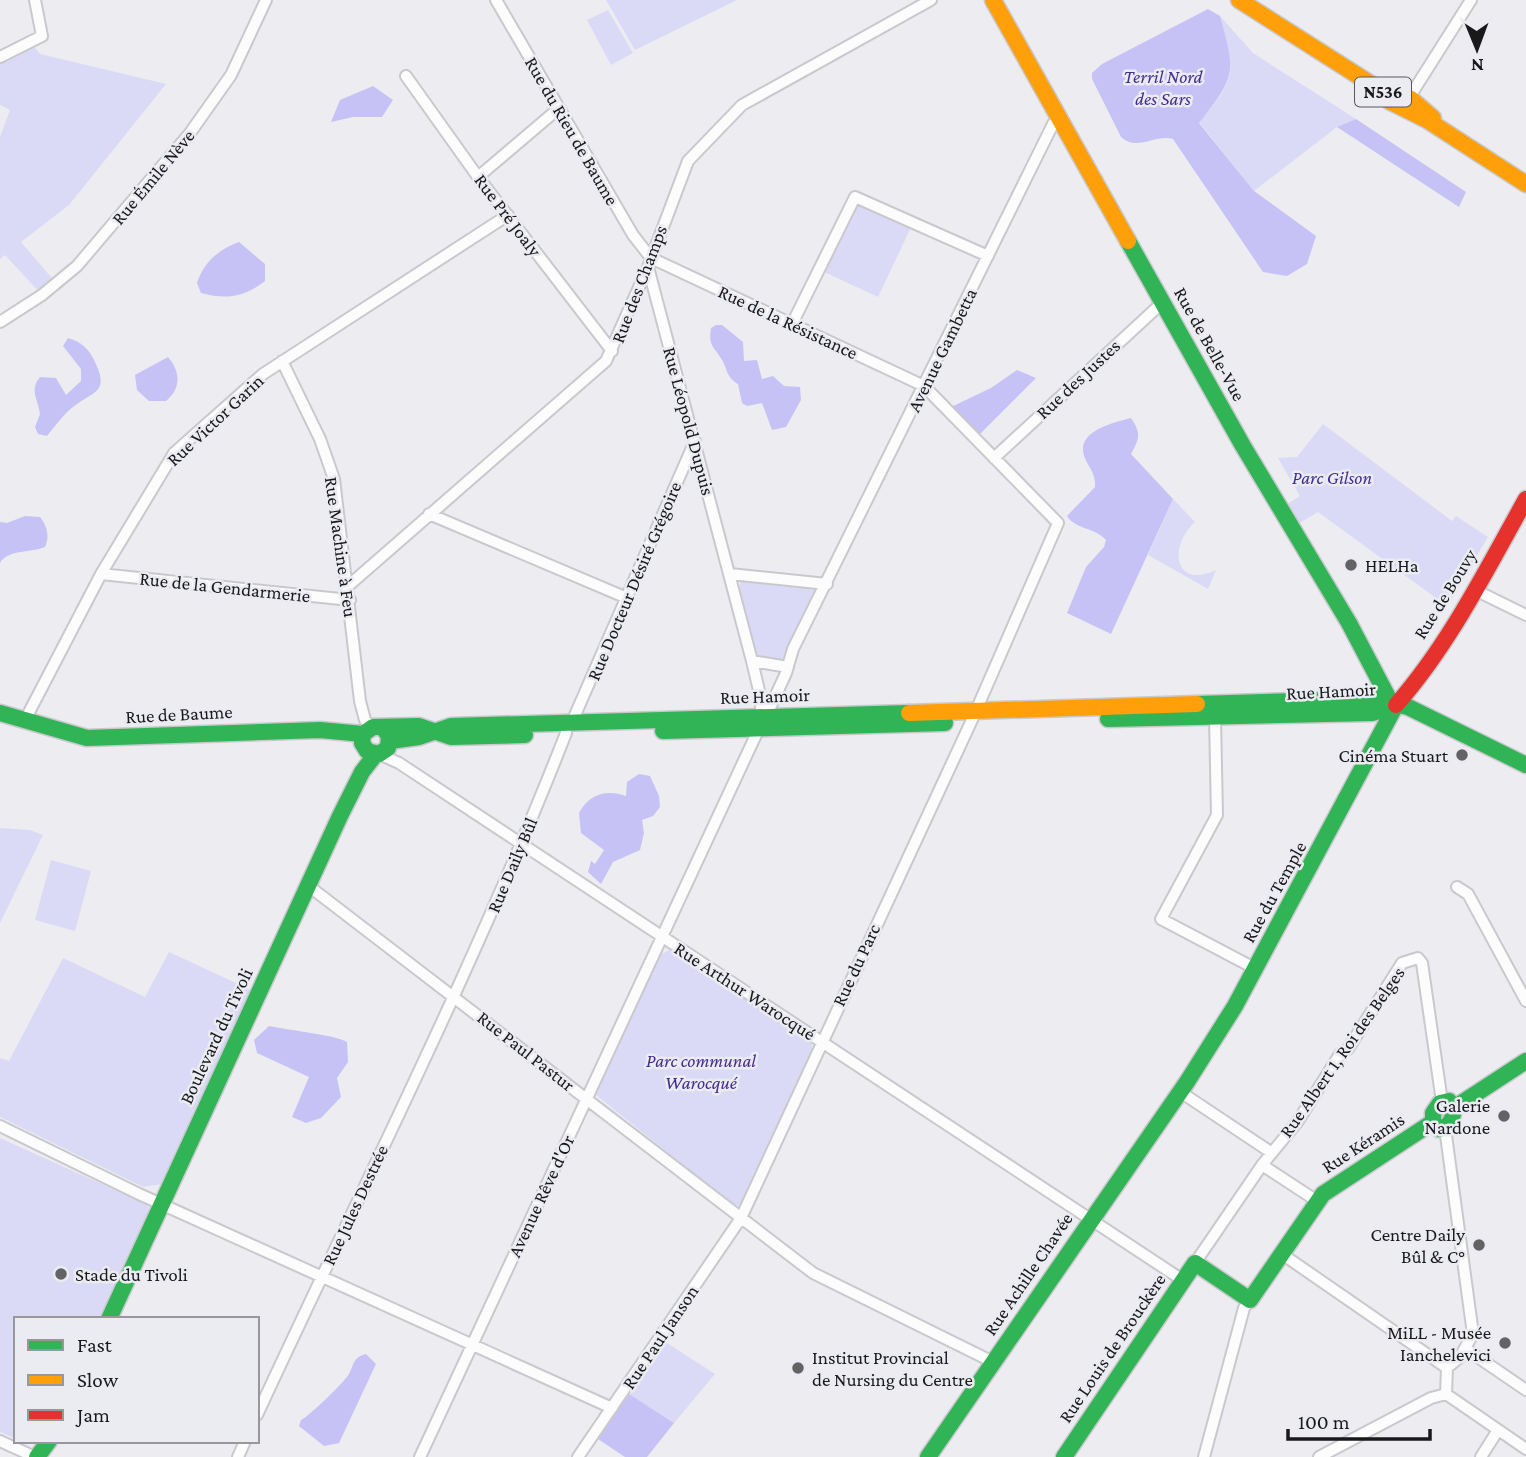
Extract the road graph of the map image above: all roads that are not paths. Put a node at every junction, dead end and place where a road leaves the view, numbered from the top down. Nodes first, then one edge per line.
1 (35, 0) edge
2 (266, 0) edge
3 (496, 0) edge
4 (931, 0) edge
5 (993, 0) edge
6 (1239, 0) edge
7 (1248, 0) edge
8 (1471, 0) edge
9 (0, 57) edge
10 (406, 76) dead end
11 (1383, 92) junction
12 (1411, 99) junction
13 (558, 109) junction
14 (1060, 117) junction
15 (1526, 173) edge
16 (478, 177) junction
17 (1526, 184) edge
18 (508, 215) junction
19 (988, 256) junction
20 (650, 263) junction
21 (1163, 302) junction
22 (0, 322) edge
23 (792, 324) junction
24 (612, 351) junction
25 (282, 361) junction
26 (924, 386) junction
27 (695, 440) junction
28 (994, 457) junction
29 (1526, 499) edge
30 (429, 514) junction
31 (101, 574) junction
32 (730, 574) junction
33 (827, 584) junction
34 (348, 586) junction
35 (1475, 590) junction
36 (626, 598) junction
37 (350, 600) junction
38 (1526, 615) edge
39 (752, 661) junction
40 (788, 667) junction
41 (1392, 704) junction
42 (0, 713) edge
43 (1215, 717) junction
44 (972, 718) junction
45 (0, 720) edge
46 (25, 720) junction
47 (762, 721) junction
48 (569, 728) junction
49 (373, 739) junction
50 (1526, 765) edge
51 (522, 846) junction
52 (310, 887) junction
53 (1457, 887) dead end
54 (662, 936) junction
55 (1256, 969) junction
56 (456, 996) junction
57 (1526, 1001) edge
58 (821, 1040) junction
59 (1526, 1061) edge
60 (1179, 1091) junction
61 (587, 1099) junction
62 (1448, 1105) junction
63 (1439, 1125) junction
64 (0, 1126) edge
65 (1272, 1153) junction
66 (1262, 1165) junction
67 (1318, 1201) junction
68 (163, 1203) junction
69 (741, 1218) junction
70 (1091, 1219) junction
71 (1282, 1254) junction
72 (1195, 1264) junction
73 (322, 1275) junction
74 (1184, 1281) junction
75 (1250, 1300) junction
76 (109, 1317) edge
77 (471, 1343) junction
78 (1468, 1345) junction
79 (993, 1362) junction
80 (1447, 1368) junction
81 (1526, 1390) edge
82 (1446, 1395) junction
83 (612, 1408) junction
84 (259, 1411) edge
85 (1498, 1430) junction
86 (0, 1441) edge
87 (47, 1443) edge
88 (1526, 1449) edge
89 (36, 1457) edge
90 (420, 1457) edge
91 (578, 1457) edge
92 (928, 1457) edge
93 (1064, 1457) edge
94 (1204, 1457) edge
95 (1319, 1457) edge
96 (1481, 1457) edge

1 - 9 street
2 - 22 street, Rue Émile Nève
3 - 13 street, Rue du Rieu de Baume
4 - 20 street, Rue des Champs
5 - 14 street, Rue de Belle-Vue
6 - 11 street, N536
7 - 12 street, N536
8 - 12 street
10 - 16 street, Rue Pré Joaly
11 - 12 street
11 - 17 street, N536
12 - 15 street, N536
13 - 16 street
13 - 20 street, Rue du Rieu de Baume
14 - 19 street, Avenue Gambetta
14 - 21 street, Rue de Belle-Vue
16 - 18 street, Rue Pré Joaly
18 - 24 street, Rue Pré Joaly
18 - 25 street, Rue Victor Garin
19 - 23 street
19 - 26 street, Avenue Gambetta
20 - 23 street, Rue de la Résistance
20 - 24 street, Rue des Champs
20 - 27 street, Rue Léopold Dupuis
21 - 28 street, Rue des Justes
21 - 41 street, Rue de Belle-Vue
23 - 26 street, Rue de la Résistance
24 - 30 street, Rue des Champs
25 - 31 street, Rue Victor Garin
25 - 34 street, Rue Machine à Feu
26 - 28 street
26 - 33 street, Avenue Gambetta
27 - 32 street, Rue Léopold Dupuis
27 - 36 street, Rue Docteur Désiré Grégoire
28 - 44 street, Rue du Parc
29 - 35 street, Rue de Bouvy
30 - 34 street, Rue des Champs
30 - 36 street
31 - 37 street, Rue de la Gendarmerie
31 - 46 street, Rue Victor Garin
32 - 33 street
32 - 39 street, Rue Léopold Dupuis
33 - 40 street, Avenue Gambetta
34 - 37 street, Rue Machine à Feu
35 - 38 street
35 - 41 street, Rue de Bouvy
36 - 48 street, Rue Docteur Désiré Grégoire
37 - 49 street, Rue Machine à Feu
39 - 40 street
39 - 47 street, Rue Léopold Dupuis
40 - 47 street, Avenue Gambetta
41 - 43 street, Rue Hamoir
41 - 44 street, Rue Hamoir
41 - 50 street
41 - 55 street, Rue du Temple
42 - 46 street, Rue de Baume
43 - 44 street, Rue Hamoir
43 - 55 street
44 - 47 street, Rue Hamoir
44 - 58 street, Rue du Parc
45 - 49 street, Rue de Baume
46 - 49 street, Rue de Baume
47 - 48 street, Rue Hamoir
47 - 54 street, Avenue Rêve d'Or
48 - 49 street, Rue Hamoir
48 - 51 street, Rue Daily Bûl
49 - 51 street, Rue Arthur Warocqué
49 - 52 street, Boulevard du Tivoli
51 - 54 street, Rue Arthur Warocqué
51 - 56 street, Rue Daily Bûl
52 - 56 street, Rue Paul Pastur
52 - 68 street, Boulevard du Tivoli
53 - 57 street
54 - 58 street, Rue Arthur Warocqué
54 - 61 street, Avenue Rêve d'Or
55 - 60 street, Rue du Temple
56 - 61 street, Rue Paul Pastur
56 - 73 street, Rue Jules Destrée
58 - 69 street, Rue du Parc
58 - 70 street, Rue Arthur Warocqué
59 - 62 street
60 - 65 street
60 - 70 street, Rue du Temple
61 - 69 street, Rue Paul Pastur
61 - 77 street, Avenue Rêve d'Or
62 - 63 street
62 - 65 street, Rue Albert 1, Roi des Belges
63 - 67 street, Rue Kéramis
63 - 78 street
64 - 68 street
65 - 66 street, Rue Albert 1, Roi des Belges
66 - 67 street
66 - 72 street, Rue Albert 1, Roi des Belges
67 - 71 street, Rue Kéramis
68 - 73 street
68 - 76 street, Boulevard du Tivoli
69 - 79 street, Rue Paul Pastur
69 - 83 street, Rue Paul Janson
70 - 74 street, Rue Arthur Warocqué
70 - 79 street, Rue Achille Chavée
71 - 75 street, Rue Kéramis
71 - 80 street
72 - 74 street, Rue Louis de Brouckère
72 - 75 street
73 - 77 street
73 - 84 street, Rue Jules Destrée
74 - 93 street, Rue Louis de Brouckère
75 - 94 street
77 - 83 street
77 - 90 street, Avenue Rêve d'Or
78 - 80 street
78 - 81 street
79 - 92 street, Rue Achille Chavée
80 - 82 street
82 - 85 street
82 - 95 street
83 - 91 street, Rue Paul Janson
85 - 88 street
85 - 96 street
86 - 89 street
87 - 89 street

